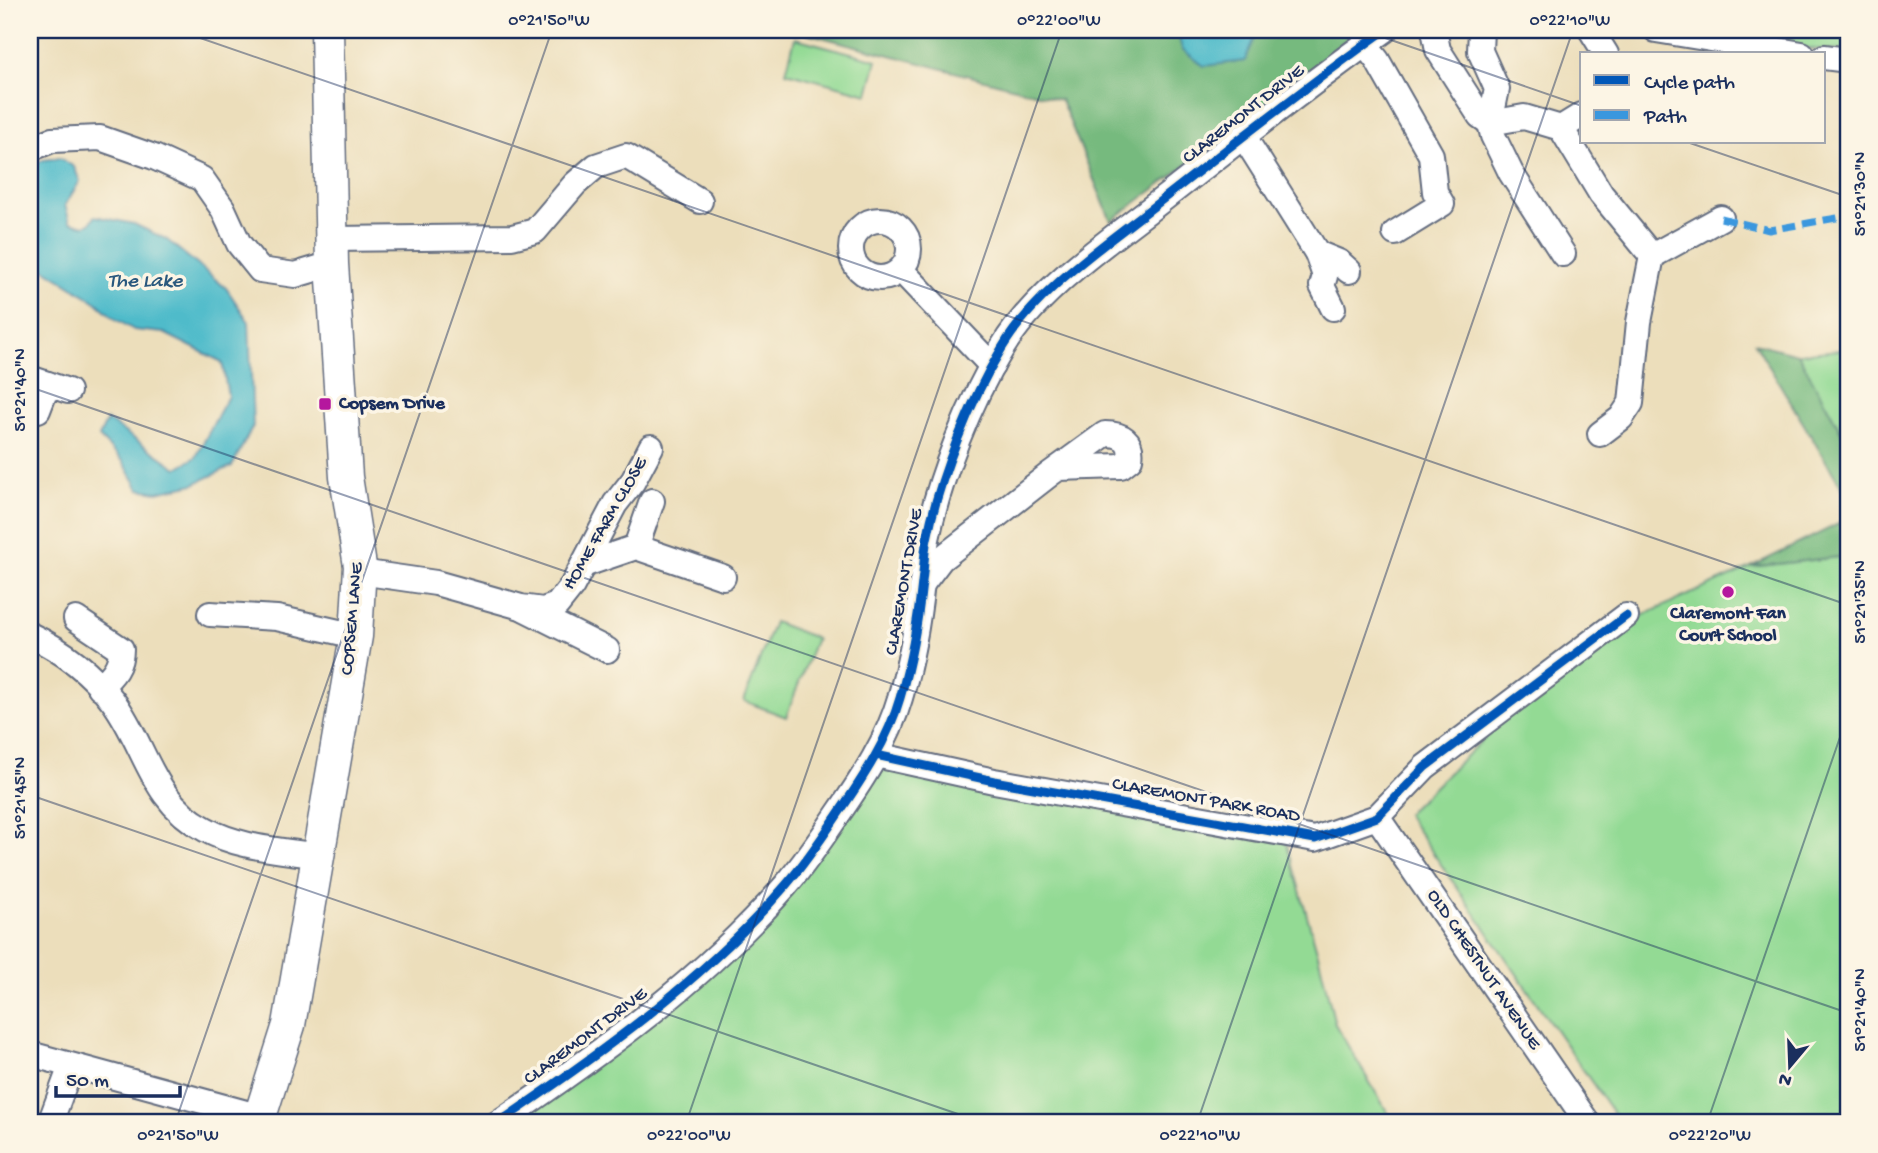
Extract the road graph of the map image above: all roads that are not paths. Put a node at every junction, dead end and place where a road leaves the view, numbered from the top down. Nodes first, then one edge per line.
1 (327, 30) edge
2 (1385, 30) edge
3 (1433, 30) edge
4 (1480, 30) edge
5 (1591, 30) edge
6 (1656, 30) edge
7 (1365, 45) junction
8 (1605, 52) edge
9 (1790, 52) edge
10 (1826, 57) edge
11 (1848, 60) edge
12 (1580, 116) edge
13 (1485, 119) junction
14 (1561, 128) junction
15 (1244, 136) junction
16 (30, 149) edge
17 (700, 201) dead end
18 (1721, 218) dead end
19 (1395, 233) dead end
20 (332, 252) junction
21 (1317, 253) junction
22 (1563, 254) dead end
23 (1652, 256) junction
24 (901, 270) dead end
25 (1349, 271) dead end
26 (1333, 307) dead end
27 (992, 366) junction
28 (49, 384) edge
29 (38, 410) dead end
30 (1600, 434) dead end
31 (651, 447) dead end
32 (1058, 468) dead end
33 (652, 501) dead end
34 (636, 547) junction
35 (583, 565) junction
36 (360, 572) junction
37 (723, 577) dead end
38 (922, 584) junction
39 (521, 607) junction
40 (210, 614) dead end
41 (1626, 615) dead end
42 (76, 619) dead end
43 (30, 635) edge
44 (356, 636) junction
45 (607, 650) dead end
46 (100, 687) junction
47 (876, 755) junction
48 (1377, 817) junction
49 (319, 856) junction
50 (30, 1054) edge
51 (71, 1066) junction
52 (260, 1120) edge
53 (50, 1123) edge
54 (498, 1123) edge
55 (1588, 1123) edge

1 - 20 main road, COPSEM LANE
2 - 7 street, CLAREMONT DRIVE
3 - 13 street
4 - 13 street
5 - 8 street
6 - 9 street
7 - 15 street, CLAREMONT DRIVE
7 - 19 street
10 - 11 street
12 - 14 street
13 - 14 street
13 - 22 street
14 - 23 street
15 - 21 street
15 - 27 street, CLAREMONT DRIVE
16 - 20 street
17 - 20 street
18 - 23 street
20 - 36 main road, COPSEM LANE
21 - 25 street
21 - 26 street
23 - 30 street
24 - 27 street
27 - 38 street, CLAREMONT DRIVE
28 - 29 street
31 - 35 street, HOME FARM CLOSE
32 - 38 street
33 - 34 street
34 - 35 street
34 - 37 street
35 - 39 street, HOME FARM CLOSE
36 - 39 street, HOME FARM CLOSE
36 - 44 main road, COPSEM LANE
38 - 47 street, CLAREMONT DRIVE
39 - 45 street, HOME FARM CLOSE
40 - 44 street
41 - 48 street, CLAREMONT PARK ROAD
42 - 46 street
43 - 46 street
44 - 49 main road, COPSEM LANE
46 - 49 street
47 - 48 street, CLAREMONT PARK ROAD
47 - 54 street, CLAREMONT DRIVE
48 - 55 street, OLD CHESTNUT AVENUE
49 - 52 main road, COPSEM LANE
50 - 51 street
51 - 52 street
51 - 53 street

